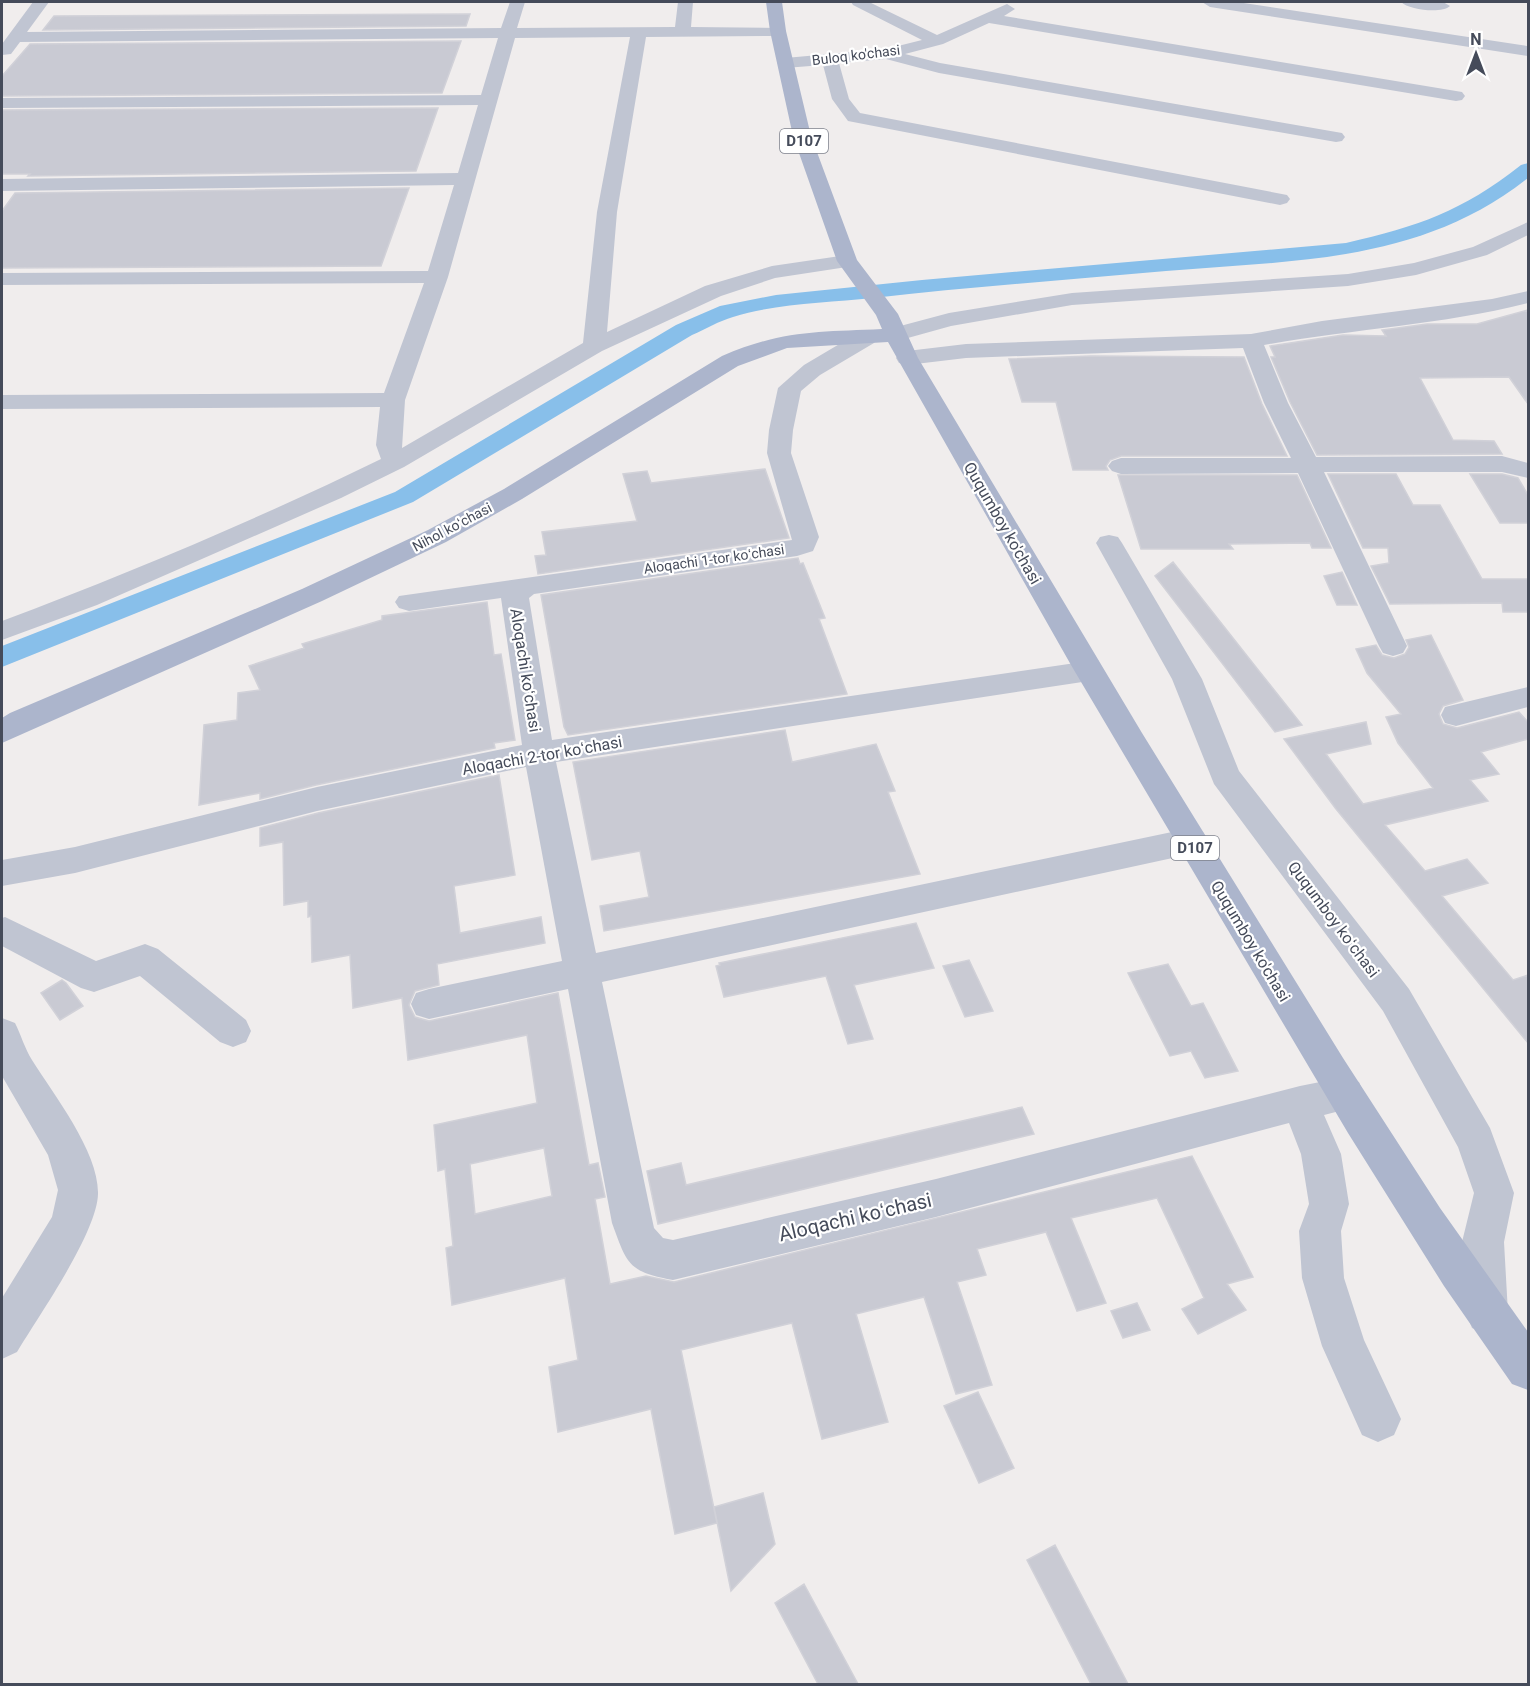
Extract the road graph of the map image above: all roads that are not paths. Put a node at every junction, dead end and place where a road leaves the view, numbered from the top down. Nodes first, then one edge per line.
1 (41, 2) edge
2 (517, 2) edge
3 (685, 2) edge
4 (774, 2) edge
5 (858, 2) edge
6 (1025, 2) edge
7 (1210, 2) edge
8 (1409, 2) edge
9 (1442, 6) dead end
10 (987, 18) junction
11 (778, 30) junction
12 (683, 31) junction
13 (639, 32) junction
14 (507, 34) junction
15 (16, 37) junction
16 (937, 41) junction
17 (1527, 51) edge
18 (886, 54) junction
19 (2, 55) edge
20 (830, 60) junction
21 (785, 63) junction
22 (1456, 96) dead end
23 (489, 100) junction
24 (2, 103) edge
25 (1336, 137) dead end
26 (465, 179) junction
27 (2, 185) edge
28 (1280, 199) dead end
29 (1528, 228) edge
30 (851, 267) junction
31 (437, 277) junction
32 (2, 279) edge
33 (1528, 297) edge
34 (889, 336) junction
35 (1251, 341) junction
36 (594, 346) junction
37 (393, 400) junction
38 (2, 402) edge
39 (395, 462) junction
40 (1120, 466) dead end
41 (1308, 466) junction
42 (1528, 470) edge
43 (1109, 543) dead end
44 (526, 585) junction
45 (409, 602) dead end
46 (2, 631) edge
47 (1392, 646) dead end
48 (1089, 672) junction
49 (1523, 704) edge
50 (1456, 715) dead end
51 (2, 732) edge
52 (539, 753) junction
53 (1191, 841) junction
54 (2, 873) edge
55 (2, 932) edge
56 (583, 971) junction
57 (429, 1004) dead end
58 (233, 1031) dead end
59 (2, 1034) edge
60 (1345, 1094) junction
61 (1300, 1103) junction
62 (1487, 1313) junction
63 (2, 1337) edge
64 (1528, 1368) edge
65 (1378, 1419) dead end

1 - 15 street
2 - 14 street
3 - 12 street
4 - 11 main road, D107
5 - 16 street
6 - 10 street, Buloq ko'chasi
7 - 17 street
8 - 9 street
10 - 16 street, Buloq ko'chasi
10 - 22 street
11 - 12 street
11 - 21 main road, D107
12 - 13 street
13 - 14 street
13 - 36 street
14 - 15 street
14 - 23 street
15 - 19 street
16 - 18 street, Buloq ko'chasi
18 - 20 street, Buloq ko'chasi
18 - 25 street
20 - 21 street, Buloq ko'chasi
20 - 28 street
21 - 30 main road, D107
23 - 24 street
23 - 26 street
26 - 27 street
26 - 31 street
29 - 34 street
30 - 34 main road, D107
30 - 36 street
31 - 32 street
31 - 37 street
33 - 35 street
34 - 35 street
34 - 44 street, Aloqachi 1-tor koʻchasi
34 - 48 main road, Ququmboy ko'chasi / D107
34 - 51 main road, Nihol koʻchasi
35 - 41 street
36 - 39 street
37 - 38 street
37 - 39 street
39 - 46 street
40 - 41 street
41 - 42 street
41 - 47 street
43 - 62 street, Ququmboy koʻchasi
44 - 45 street, Aloqachi 1-tor koʻchasi
44 - 52 street, Aloqachi koʻchasi
48 - 52 street, Aloqachi 2-tor koʻchasi
48 - 53 main road, Ququmboy ko'chasi / D107
49 - 50 street
52 - 54 street, Aloqachi 2-tor koʻchasi
52 - 56 street, Aloqachi koʻchasi
53 - 56 street
53 - 60 main road, Ququmboy ko'chasi / D107
55 - 58 street
56 - 57 street
56 - 61 street, Aloqachi koʻchasi
59 - 63 street
60 - 61 street, Aloqachi koʻchasi
60 - 62 main road, Ququmboy ko'chasi / D107
61 - 65 street
62 - 64 main road, Ququmboy ko'chasi / D107

